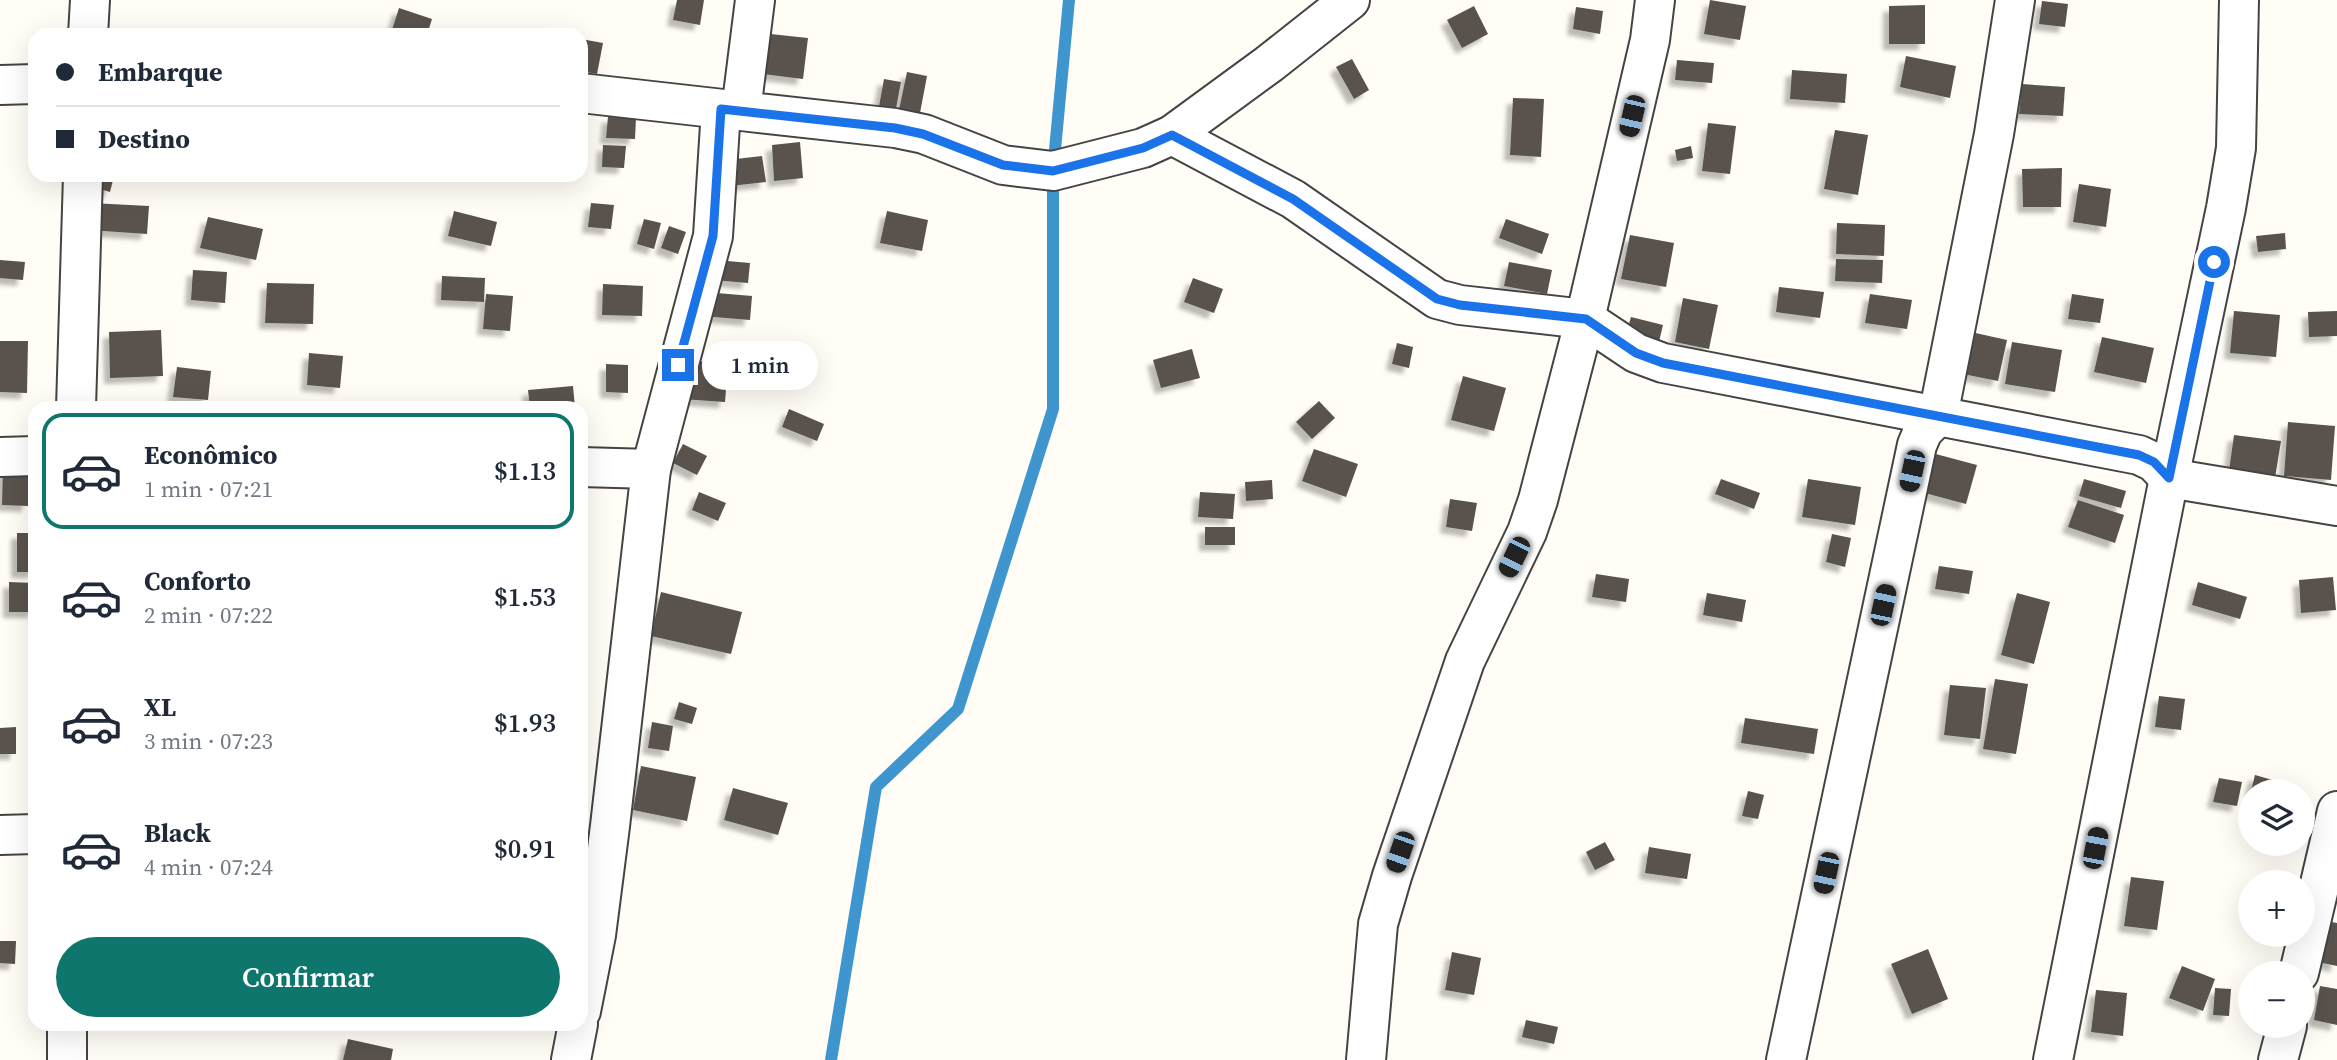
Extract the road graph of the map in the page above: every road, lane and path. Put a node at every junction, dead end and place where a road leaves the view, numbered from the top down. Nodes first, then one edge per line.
1 (90, 0) edge
2 (755, 0) edge
3 (1350, 0) edge
4 (1655, 0) edge
5 (2015, 0) edge
6 (2239, 0) edge
7 (88, 28) edge
8 (28, 84) edge
9 (0, 85) edge
10 (588, 94) edge
11 (731, 110) junction
12 (1172, 135) junction
13 (83, 182) edge
14 (1586, 319) junction
15 (76, 401) edge
16 (1938, 416) junction
17 (28, 456) edge
18 (0, 457) edge
19 (588, 467) edge
20 (650, 469) junction
21 (2169, 478) junction
22 (2337, 506) edge
23 (2337, 811) edge
24 (595, 826) edge
25 (28, 834) edge
26 (0, 835) edge
27 (2302, 961) edge
28 (588, 975) edge
29 (67, 1031) edge
30 (577, 1031) edge
31 (2284, 1038) edge
32 (67, 1060) edge
33 (572, 1060) edge
34 (1373, 1060) edge
35 (1786, 1060) edge
36 (2053, 1060) edge
37 (2278, 1060) edge

1 - 7 street
2 - 11 street
3 - 12 street
4 - 14 street
5 - 16 street
6 - 21 street
8 - 9 street
10 - 11 street
11 - 12 street
11 - 20 street
12 - 14 street
13 - 15 street
14 - 16 street
14 - 34 street
16 - 21 street
16 - 35 street
17 - 18 street
19 - 20 street
20 - 24 street
21 - 22 street
21 - 36 street
23 - 27 street
24 - 28 street
25 - 26 street
29 - 32 street
30 - 33 street
31 - 37 street

